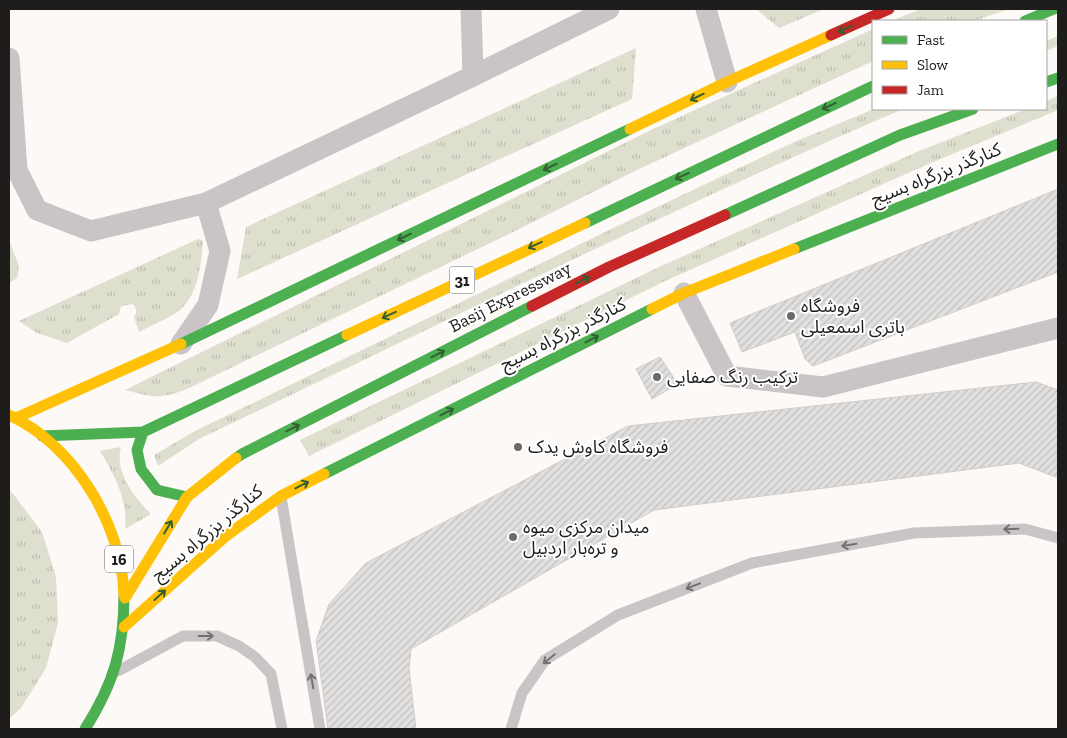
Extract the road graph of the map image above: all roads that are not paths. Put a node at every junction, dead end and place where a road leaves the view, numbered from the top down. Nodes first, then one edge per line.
1 (471, 9) edge
2 (609, 9) edge
3 (706, 9) edge
4 (889, 9) edge
5 (1054, 9) edge
6 (1027, 20) edge
7 (9, 58) edge
8 (474, 76) junction
9 (727, 82) junction
10 (872, 86) edge
11 (970, 110) edge
12 (1058, 144) edge
13 (206, 203) junction
14 (684, 293) junction
15 (1058, 328) edge
16 (181, 344) junction
17 (12, 416) edge
18 (143, 432) junction
19 (42, 436) junction
20 (281, 496) junction
21 (186, 497) junction
22 (1058, 538) edge
23 (125, 598) junction
24 (124, 627) junction
25 (114, 673) junction
26 (85, 729) edge
27 (282, 729) edge
28 (320, 729) edge
29 (511, 729) edge

1 - 8 street
2 - 8 street
3 - 9 street
4 -> 9 main road
5 - 6 main road
7 - 13 street
8 - 13 street
9 -> 16 main road
10 -> 18 main road, Basij Expressway / 31
21 -> 11 main road, Basij Expressway
12 - 14 main road, کنارگذر بزرگراه بسیج
13 - 16 street
14 - 15 street
20 -> 14 main road, کنارگذر بزرگراه بسیج
16 - 17 main road
17 - 19 main road, 16
18 - 19 main road, Basij Expressway / 31
18 - 21 main road
19 - 23 main road, 16
24 -> 20 main road, کنارگذر بزرگراه بسیج
28 -> 20 lane
23 -> 21 main road, Basij Expressway
22 -> 29 lane
23 - 24 main road, 16
24 - 25 main road, 16
25 - 26 main road, 16
25 -> 27 lane

